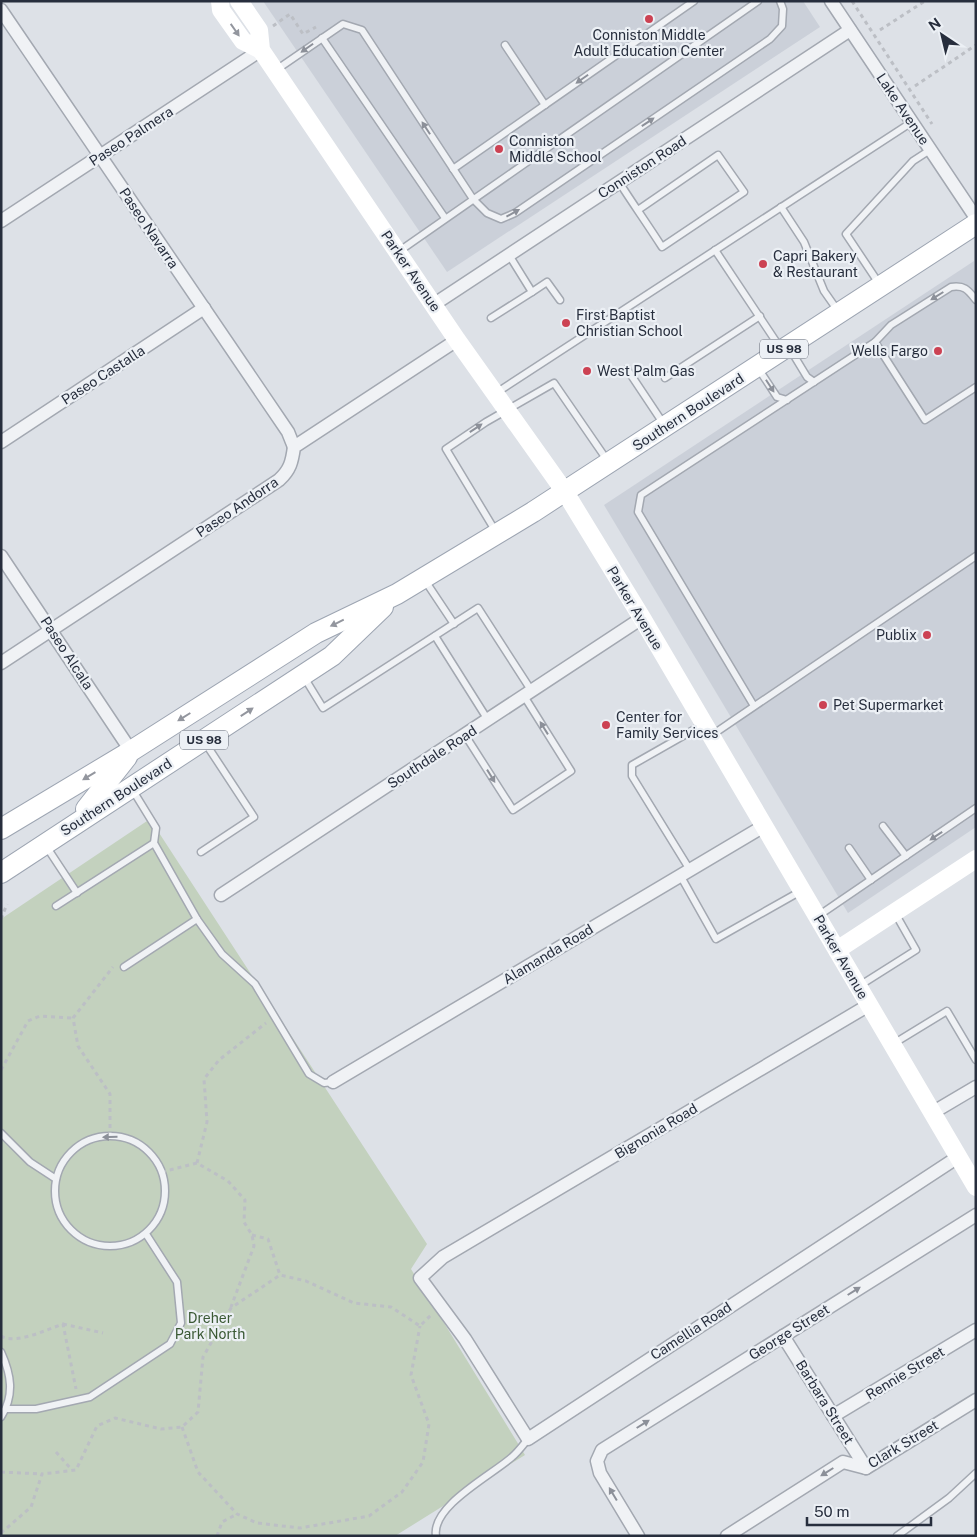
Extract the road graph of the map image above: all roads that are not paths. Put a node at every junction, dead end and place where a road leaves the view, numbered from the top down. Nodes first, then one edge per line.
1 (220, 1) edge
2 (239, 1) edge
3 (694, 1) edge
4 (758, 1) edge
5 (780, 1) edge
6 (830, 1) edge
7 (1, 10) edge
8 (850, 30) junction
9 (322, 38) junction
10 (505, 45) dead end
11 (261, 50) junction
12 (275, 71) junction
13 (545, 105) junction
14 (912, 122) junction
15 (930, 150) junction
16 (100, 156) junction
17 (453, 168) junction
18 (619, 182) junction
19 (473, 199) junction
20 (781, 207) junction
21 (638, 210) junction
22 (445, 218) junction
23 (976, 218) edge
24 (1, 221) edge
25 (976, 224) edge
26 (716, 250) junction
27 (398, 252) junction
28 (509, 255) junction
29 (880, 286) junction
30 (532, 292) junction
31 (560, 300) dead end
32 (976, 300) edge
33 (433, 304) junction
34 (204, 308) junction
35 (839, 313) junction
36 (760, 316) junction
37 (491, 318) dead end
38 (457, 340) junction
39 (875, 342) junction
40 (785, 348) junction
41 (757, 367) junction
42 (627, 369) dead end
43 (665, 378) dead end
44 (814, 382) junction
45 (976, 387) edge
46 (495, 394) junction
47 (787, 400) junction
48 (507, 409) junction
49 (666, 426) junction
50 (1, 442) edge
51 (294, 447) junction
52 (610, 463) junction
53 (565, 492) junction
54 (497, 534) junction
55 (1, 556) edge
56 (976, 556) edge
57 (423, 578) junction
58 (397, 594) junction
59 (642, 618) junction
60 (454, 624) junction
61 (52, 630) junction
62 (435, 636) junction
63 (1, 663) edge
64 (303, 675) junction
65 (527, 693) junction
66 (754, 706) junction
67 (488, 720) junction
68 (708, 729) junction
69 (465, 735) junction
70 (204, 740) junction
71 (130, 751) junction
72 (132, 788) junction
73 (976, 808) edge
74 (764, 826) junction
75 (883, 826) dead end
76 (70, 827) junction
77 (1, 829) edge
78 (154, 843) junction
79 (45, 844) junction
80 (848, 848) dead end
81 (201, 852) dead end
82 (906, 856) junction
83 (976, 859) edge
84 (685, 872) junction
85 (1, 873) edge
86 (871, 880) junction
87 (802, 890) junction
88 (77, 893) junction
89 (221, 895) dead end
90 (56, 906) dead end
91 (894, 912) junction
92 (817, 916) junction
93 (198, 918) junction
94 (836, 950) junction
95 (124, 968) road end
96 (858, 986) junction
97 (869, 1005) junction
98 (892, 1045) junction
99 (976, 1060) edge
100 (333, 1082) joint
101 (976, 1087) edge
102 (932, 1113) junction
103 (1, 1133) edge
104 (958, 1157) junction
105 (56, 1180) junction
106 (976, 1187) edge
107 (976, 1215) edge
108 (146, 1234) junction
109 (976, 1330) edge
110 (783, 1336) junction
111 (1, 1352) edge
112 (976, 1400) edge
113 (6, 1409) junction
114 (1, 1416) edge
115 (834, 1416) junction
116 (528, 1439) junction
117 (866, 1468) junction
118 (976, 1473) edge
119 (436, 1536) edge
120 (638, 1536) edge
121 (727, 1536) edge
122 (897, 1536) edge

1 -> 11 street, Parker Avenue
2 - 11 street, Parker Avenue
3 -> 13 lane
4 - 19 lane
19 -> 5 lane
6 - 8 street, Lake Avenue
7 - 16 street, Paseo Navarra
8 - 14 street, Lake Avenue
8 - 18 street, Conniston Road
9 -> 12 lane
17 -> 9 lane
9 - 22 lane
10 - 13 lane
11 - 12 street, Parker Avenue
11 - 16 street, Paseo Palmera
12 - 27 street, Parker Avenue
13 - 17 lane
14 - 15 street, Lake Avenue
14 - 20 lane
15 - 23 street, Lake Avenue
15 - 29 lane
16 - 24 street, Paseo Palmera
16 - 34 street, Paseo Navarra
17 - 19 lane
18 - 21 lane
18 - 28 street, Conniston Road
19 - 22 lane
20 - 26 lane
20 - 35 lane
21 - 21 lane
22 - 27 lane
25 - 29 main road, Southern Boulevard / US 98
26 - 36 lane
26 - 46 lane
27 - 33 street, Parker Avenue
28 - 30 lane
28 - 33 street, Conniston Road
29 - 35 main road, Southern Boulevard / US 98
30 - 31 lane
30 - 37 lane
32 -> 39 lane
33 - 38 street, Parker Avenue
34 - 50 street, Paseo Castalla
34 - 51 street, Paseo Navarra
35 - 40 main road, Southern Boulevard / US 98
36 - 40 lane
36 - 43 lane
38 - 46 street, Parker Avenue
38 - 51 street
39 - 44 lane
39 - 45 lane
40 - 41 main road, Southern Boulevard / US 98
40 - 44 lane
41 -> 47 lane
41 - 49 main road, Southern Boulevard / US 98
42 - 49 lane
44 - 47 lane
46 - 48 street, Parker Avenue
47 - 66 lane
48 - 52 lane
48 - 53 street, Parker Avenue
54 -> 48 lane
49 - 52 main road, Southern Boulevard / US 98
51 - 61 street, Paseo Andorra
52 - 53 main road, Southern Boulevard / US 98
53 - 54 main road, Southern Boulevard / US 98
53 - 59 street, Parker Avenue
54 - 57 main road, Southern Boulevard / US 98
55 - 61 street, Paseo Alcala
56 - 66 lane
57 - 58 main road, Southern Boulevard / US 98
57 - 60 lane
58 - 64 main road, Southern Boulevard / US 98
58 -> 71 main road, Southern Boulevard / US 98
59 - 65 street, Southdale Road
59 - 68 street, Parker Avenue
60 - 62 lane
60 - 65 lane
61 - 63 street, Paseo Andorra
61 - 71 street, Paseo Alcala
62 - 64 lane
62 - 67 lane
70 -> 64 main road, Southern Boulevard / US 98
65 - 67 street, Southdale Road
69 -> 65 lane
66 - 68 lane
67 - 69 street, Southdale Road
68 - 74 street, Parker Avenue
68 - 84 lane
69 - 89 street, Southdale Road
70 - 72 main road, Southern Boulevard / US 98
70 - 81 lane
71 - 76 main road
71 -> 77 main road, Southern Boulevard / US 98
72 - 76 main road, Southern Boulevard / US 98
72 - 78 lane
73 -> 82 lane
74 - 84 street, Alamanda Road
74 - 87 street, Parker Avenue
75 - 82 lane
76 - 79 main road, Southern Boulevard / US 98
78 - 88 lane
78 - 93 lane
79 - 85 main road, Southern Boulevard / US 98
79 - 88 lane
80 - 86 lane
82 - 86 lane
83 - 91 street
84 - 87 lane
84 - 100 street, Alamanda Road
86 - 92 lane
87 - 92 street, Parker Avenue
88 - 90 lane
91 - 94 street
91 - 96 lane
92 - 94 street, Parker Avenue
93 - 95 lane
93 - 100 lane
94 - 96 street, Parker Avenue
96 - 97 street, Parker Avenue
97 - 98 street, Parker Avenue
97 - 116 street, Bignonia Road
98 - 99 lane
98 - 102 street, Parker Avenue
101 - 102 street
102 - 104 street, Parker Avenue
103 - 105 lane
104 - 106 street, Parker Avenue
104 - 116 street, Camellia Road
105 - 108 lane
108 -> 105 lane
110 -> 107 street, George Street
108 - 113 lane
109 - 115 street, Rennie Street
110 - 115 street, Barbara Street
120 -> 110 street, George Street
111 - 113 lane
112 - 117 street, Clark Street
113 - 114 lane
115 - 117 street, Barbara Street
116 - 119 lane, Camellia Road
117 -> 121 street, Clark Street
118 - 122 lane

